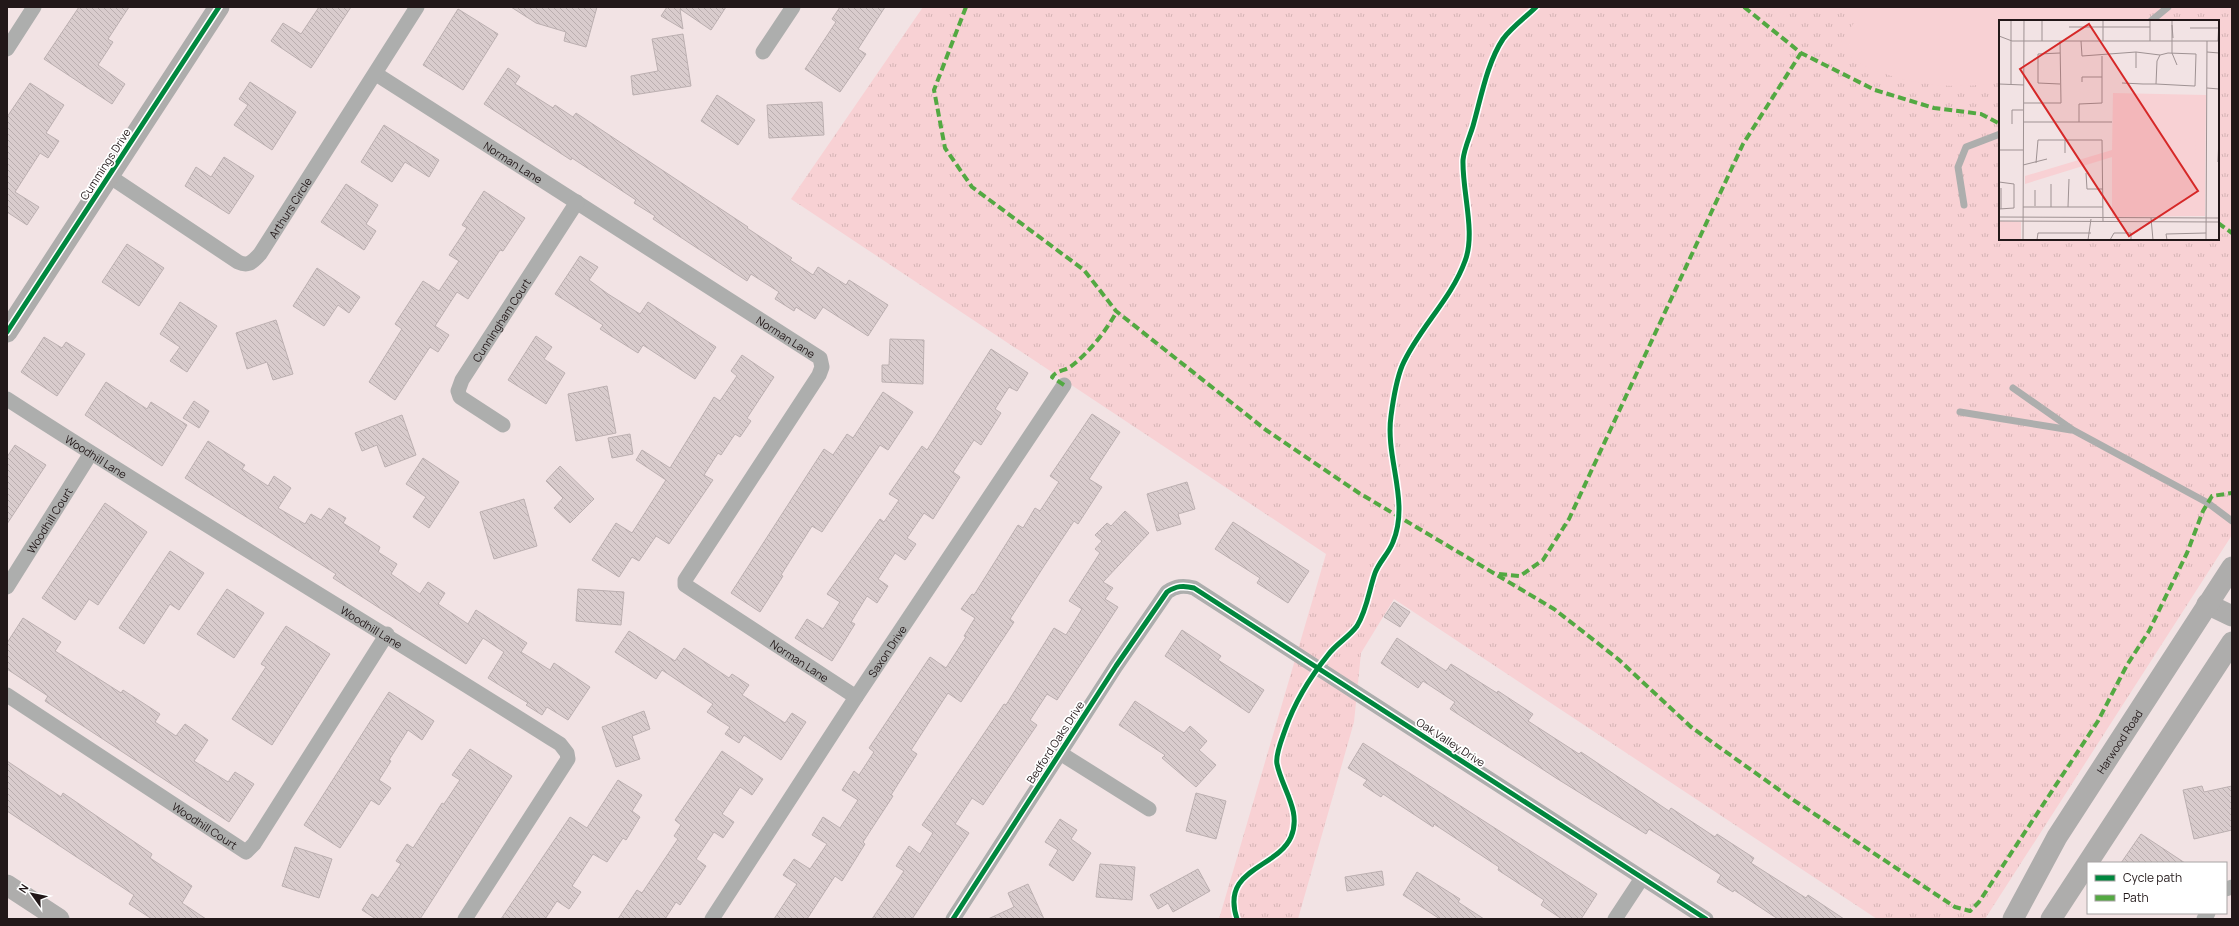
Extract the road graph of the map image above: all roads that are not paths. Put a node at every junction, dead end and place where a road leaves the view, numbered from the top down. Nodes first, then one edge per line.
1 (34, 7) edge
2 (219, 7) edge
3 (417, 7) edge
4 (793, 7) edge
5 (2168, 7) edge
6 (2153, 20) edge
7 (7, 49) edge
8 (763, 52) dead end
9 (376, 74) junction
10 (1999, 134) edge
11 (109, 176) junction
12 (577, 202) junction
13 (1964, 206) dead end
14 (7, 332) edge
15 (1064, 385) dead end
16 (2013, 388) dead end
17 (7, 399) edge
18 (1960, 412) dead end
19 (503, 425) dead end
20 (2073, 430) junction
21 (91, 453) junction
22 (2232, 521) edge
23 (2232, 567) edge
24 (1184, 585) joint
25 (7, 587) edge
26 (2208, 604) junction
27 (2232, 616) edge
28 (387, 634) junction
29 (2232, 642) edge
30 (7, 695) edge
31 (856, 697) junction
32 (1060, 753) junction
33 (1149, 809) dead end
34 (2088, 862) edge
35 (2087, 864) edge
36 (1642, 878) junction
37 (7, 885) edge
38 (59, 919) edge
39 (465, 919) edge
40 (712, 919) edge
41 (953, 919) edge
42 (1615, 919) edge
43 (1706, 919) edge
44 (2012, 919) edge
45 (2051, 919) edge

1 - 7 street
2 - 11 main road, Cummings Drive
3 - 9 street, Arthurs Circle
4 - 8 street
5 - 6 lane
9 - 11 street, Arthurs Circle
9 - 12 street, Norman Lane
10 - 13 lane
11 - 14 main road, Cummings Drive
12 - 19 street, Cunningham Court
12 - 31 street, Norman Lane
15 - 31 street, Saxon Drive
16 - 20 lane
17 - 21 street, Woodhill Lane
18 - 20 lane
20 - 22 lane
21 - 25 street, Woodhill Court
21 - 28 street, Woodhill Lane
23 - 26 main road, Harwood Road
24 - 32 street, Bedford Oaks Drive
24 - 36 street, Oak Valley Drive
26 - 27 main road
26 - 44 main road, Harwood Road
28 - 30 street, Woodhill Court
28 - 39 street, Woodhill Lane
29 - 34 main road
31 - 40 street, Saxon Drive
32 - 33 street
32 - 41 street, Bedford Oaks Drive
35 - 45 main road
36 - 42 street
36 - 43 street, Oak Valley Drive
37 - 38 main road

